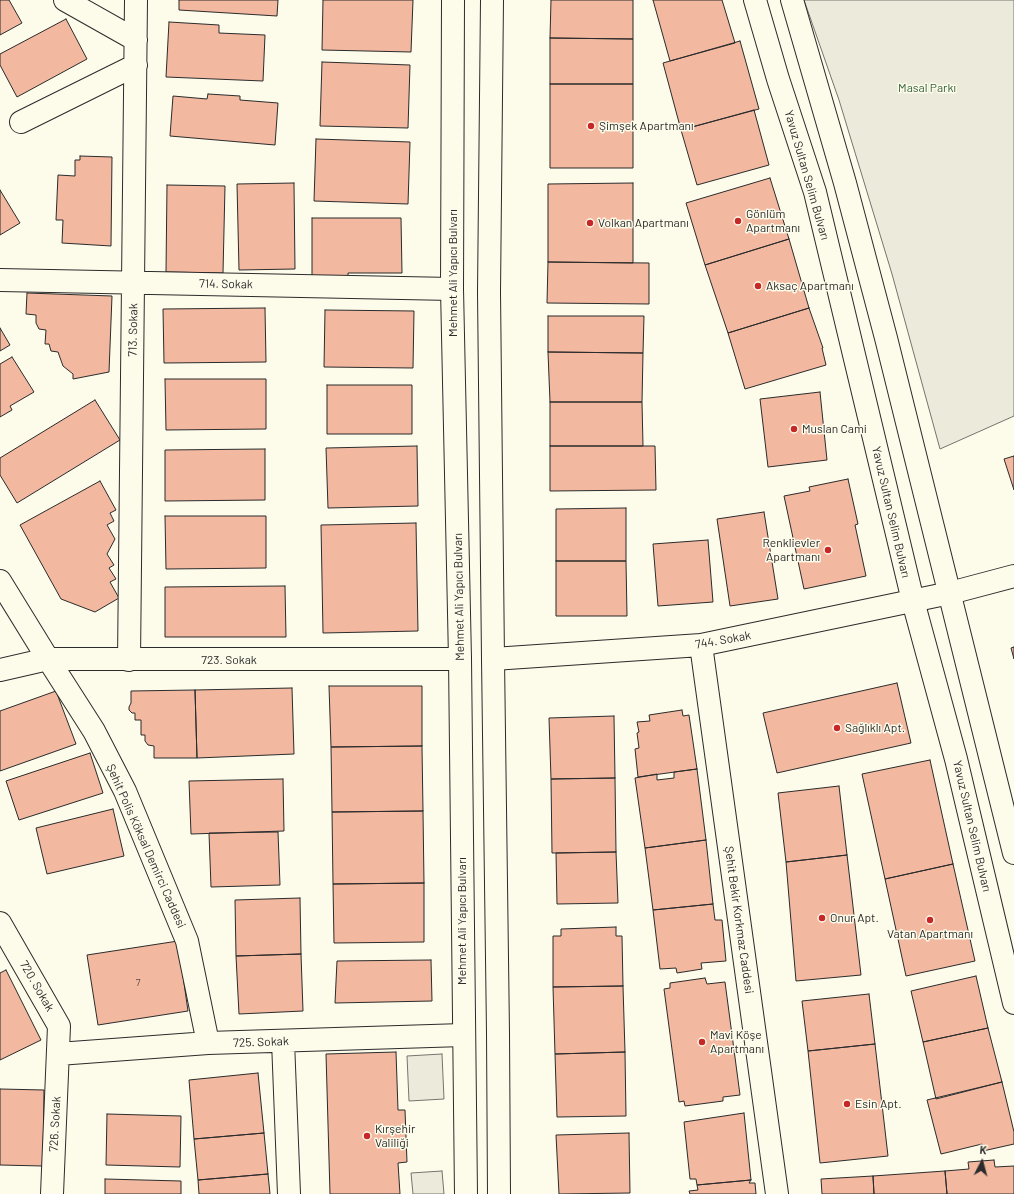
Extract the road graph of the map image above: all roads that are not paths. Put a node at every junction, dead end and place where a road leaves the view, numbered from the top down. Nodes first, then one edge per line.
1 (65, 0) edge
2 (136, 0) edge
3 (453, 0) edge
4 (492, 0) edge
5 (755, 0) edge
6 (792, 0) edge
7 (136, 40) junction
8 (136, 65) junction
9 (21, 122) dead end
10 (0, 280) edge
11 (133, 282) junction
12 (452, 289) junction
13 (1014, 576) edge
14 (0, 581) edge
15 (950, 593) junction
16 (913, 601) junction
17 (701, 645) junction
18 (48, 659) junction
19 (460, 659) junction
20 (493, 659) junction
21 (129, 660) junction
22 (0, 670) edge
23 (1014, 852) edge
24 (0, 923) edge
25 (1014, 1003) edge
26 (463, 1035) junction
27 (283, 1041) junction
28 (208, 1043) junction
29 (58, 1054) junction
30 (52, 1194) edge
31 (289, 1194) edge
32 (466, 1194) edge
33 (499, 1194) edge
34 (776, 1194) edge

1 - 7 main road
2 - 7 main road, 713. Sokak
3 - 12 main road, Mehmet Ali Yapıcı Bulvarı
4 - 20 main road
5 - 16 main road, Yavuz Sultan Selim Bulvarı
6 - 15 main road
7 - 8 main road, 713. Sokak
8 - 9 main road
8 - 11 main road, 713. Sokak
10 - 11 main road, 714. Sokak
11 - 12 main road, 714. Sokak
11 - 21 main road, 713. Sokak
12 - 19 main road, Mehmet Ali Yapıcı Bulvarı
13 - 15 main road, 744. Sokak
14 - 18 main road, Şehit Polis Köksal Demirci Caddesi
15 - 16 main road, 744. Sokak
15 - 23 main road
16 - 17 main road, 744. Sokak
16 - 25 main road, Yavuz Sultan Selim Bulvarı
17 - 20 main road, 744. Sokak
17 - 34 main road, Şehit Bekir Korkmaz Caddesi
18 - 21 main road, 723. Sokak
18 - 22 main road, 723. Sokak
18 - 28 main road, Şehit Polis Köksal Demirci Caddesi
19 - 21 main road, 723. Sokak
19 - 26 main road, Mehmet Ali Yapıcı Bulvarı
20 - 33 main road
24 - 29 main road, 720. Sokak
26 - 27 main road, 725. Sokak
26 - 32 main road, Mehmet Ali Yapıcı Bulvarı
27 - 28 main road, 725. Sokak
27 - 31 main road
28 - 29 main road, 725. Sokak
29 - 30 main road, 726. Sokak

